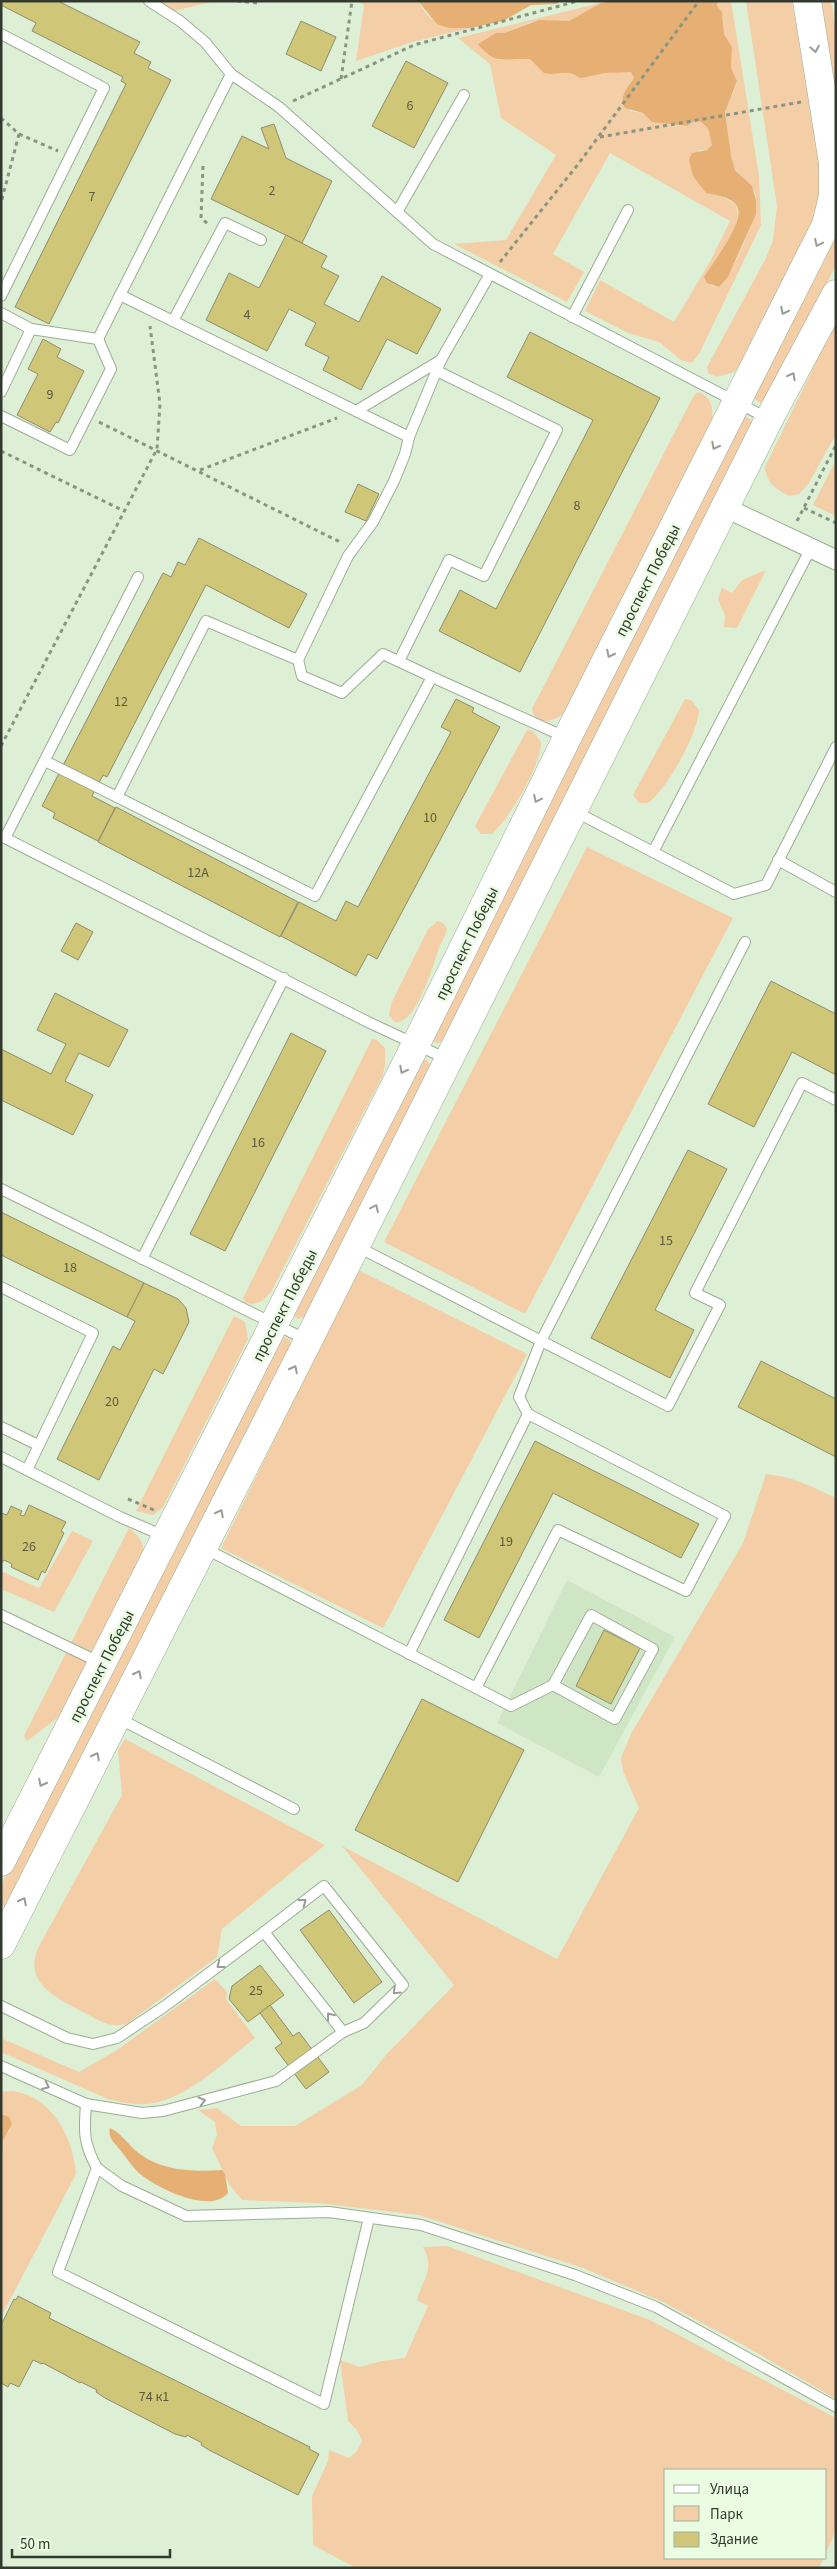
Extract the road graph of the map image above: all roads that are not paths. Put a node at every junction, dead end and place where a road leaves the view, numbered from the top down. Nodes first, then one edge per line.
1 (149, 1) edge
2 (807, 1) edge
3 (1, 34) edge
4 (232, 74) junction
5 (464, 96) dead end
6 (628, 210) dead end
7 (397, 212) junction
8 (261, 240) dead end
9 (490, 274) junction
10 (836, 294) edge
11 (120, 295) junction
12 (1, 296) edge
13 (1, 313) edge
14 (572, 317) junction
15 (173, 321) junction
16 (31, 329) junction
17 (98, 340) junction
18 (442, 360) junction
19 (436, 371) junction
20 (1, 392) edge
21 (737, 403) junction
22 (356, 411) junction
23 (1, 416) edge
24 (769, 419) junction
25 (409, 437) junction
26 (726, 508) junction
27 (811, 548) junction
28 (836, 560) edge
29 (138, 577) dead end
30 (298, 660) junction
31 (399, 661) junction
32 (432, 677) junction
33 (567, 738) junction
34 (836, 746) edge
35 (45, 761) junction
36 (117, 797) junction
37 (573, 811) junction
38 (3, 837) edge
39 (653, 852) junction
40 (778, 860) junction
41 (836, 892) edge
42 (745, 942) dead end
43 (284, 978) junction
44 (416, 1044) junction
45 (448, 1060) junction
46 (836, 1100) edge
47 (1, 1189) edge
48 (356, 1246) junction
49 (142, 1259) junction
50 (1, 1287) edge
51 (274, 1324) junction
52 (308, 1341) junction
53 (542, 1341) junction
54 (528, 1414) junction
55 (1, 1427) edge
56 (38, 1445) junction
57 (1, 1457) edge
58 (27, 1470) junction
59 (163, 1525) junction
60 (203, 1547) junction
61 (3, 1619) edge
62 (409, 1654) junction
63 (102, 1663) junction
64 (553, 1685) junction
65 (476, 1688) junction
66 (116, 1717) junction
67 (294, 1809) dead end
68 (1, 1862) edge
69 (264, 1932) junction
70 (1, 1944) edge
71 (1, 2006) edge
72 (343, 2032) junction
73 (1, 2066) edge
74 (86, 2104) junction
75 (97, 2168) junction
76 (369, 2218) junction
77 (836, 2407) edge

1 - 4 lane
2 -> 21 main road, проспект Победы
3 - 12 lane
4 - 7 lane
4 - 11 lane
5 - 7 lane
6 - 14 lane
7 - 9 lane
8 - 15 lane
9 - 14 lane
9 - 18 lane
24 -> 10 main road
11 - 15 lane
11 - 17 lane
13 - 16 lane
14 - 21 lane
15 - 22 lane
16 - 17 lane
16 - 20 lane
17 - 23 lane
18 - 19 lane
18 - 22 lane
19 - 25 lane
19 - 31 lane
21 - 24 lane
21 -> 33 main road, проспект Победы
22 - 25 lane
24 - 26 main road
25 - 30 lane
26 - 27 street
26 - 37 main road
27 - 28 street
27 - 39 lane
29 - 35 lane
30 - 31 lane
30 - 36 lane
31 - 32 lane
32 - 33 lane
32 - 36 lane
33 -> 44 main road, проспект Победы
34 - 40 lane
35 - 36 lane
35 - 38 lane
37 - 39 lane
37 - 45 main road
38 - 43 lane
39 - 40 lane
40 - 41 lane
42 - 53 lane
43 - 44 lane
43 - 49 lane
44 - 45 lane
44 -> 51 main road, проспект Победы
48 -> 45 main road
46 - 53 lane
47 - 49 lane
48 - 52 main road
48 - 53 lane
49 - 51 lane
50 - 56 lane
51 - 52 lane
51 - 59 main road, проспект Победы
60 -> 52 main road
53 - 54 lane
54 - 62 lane
54 - 65 lane
55 - 56 lane
56 - 58 lane
57 - 58 lane
58 - 59 lane
59 - 63 main road, проспект Победы
60 - 62 lane
66 -> 60 main road
61 - 63 lane
62 - 65 lane
63 -> 68 main road, проспект Победы
64 - 64 lane
64 - 65 lane
66 - 67 lane
70 -> 66 main road
69 -> 71 lane
72 -> 69 lane
69 -> 72 lane
74 -> 72 lane
73 -> 74 lane
74 - 75 lane
75 - 76 lane
75 - 76 lane
76 - 77 lane

